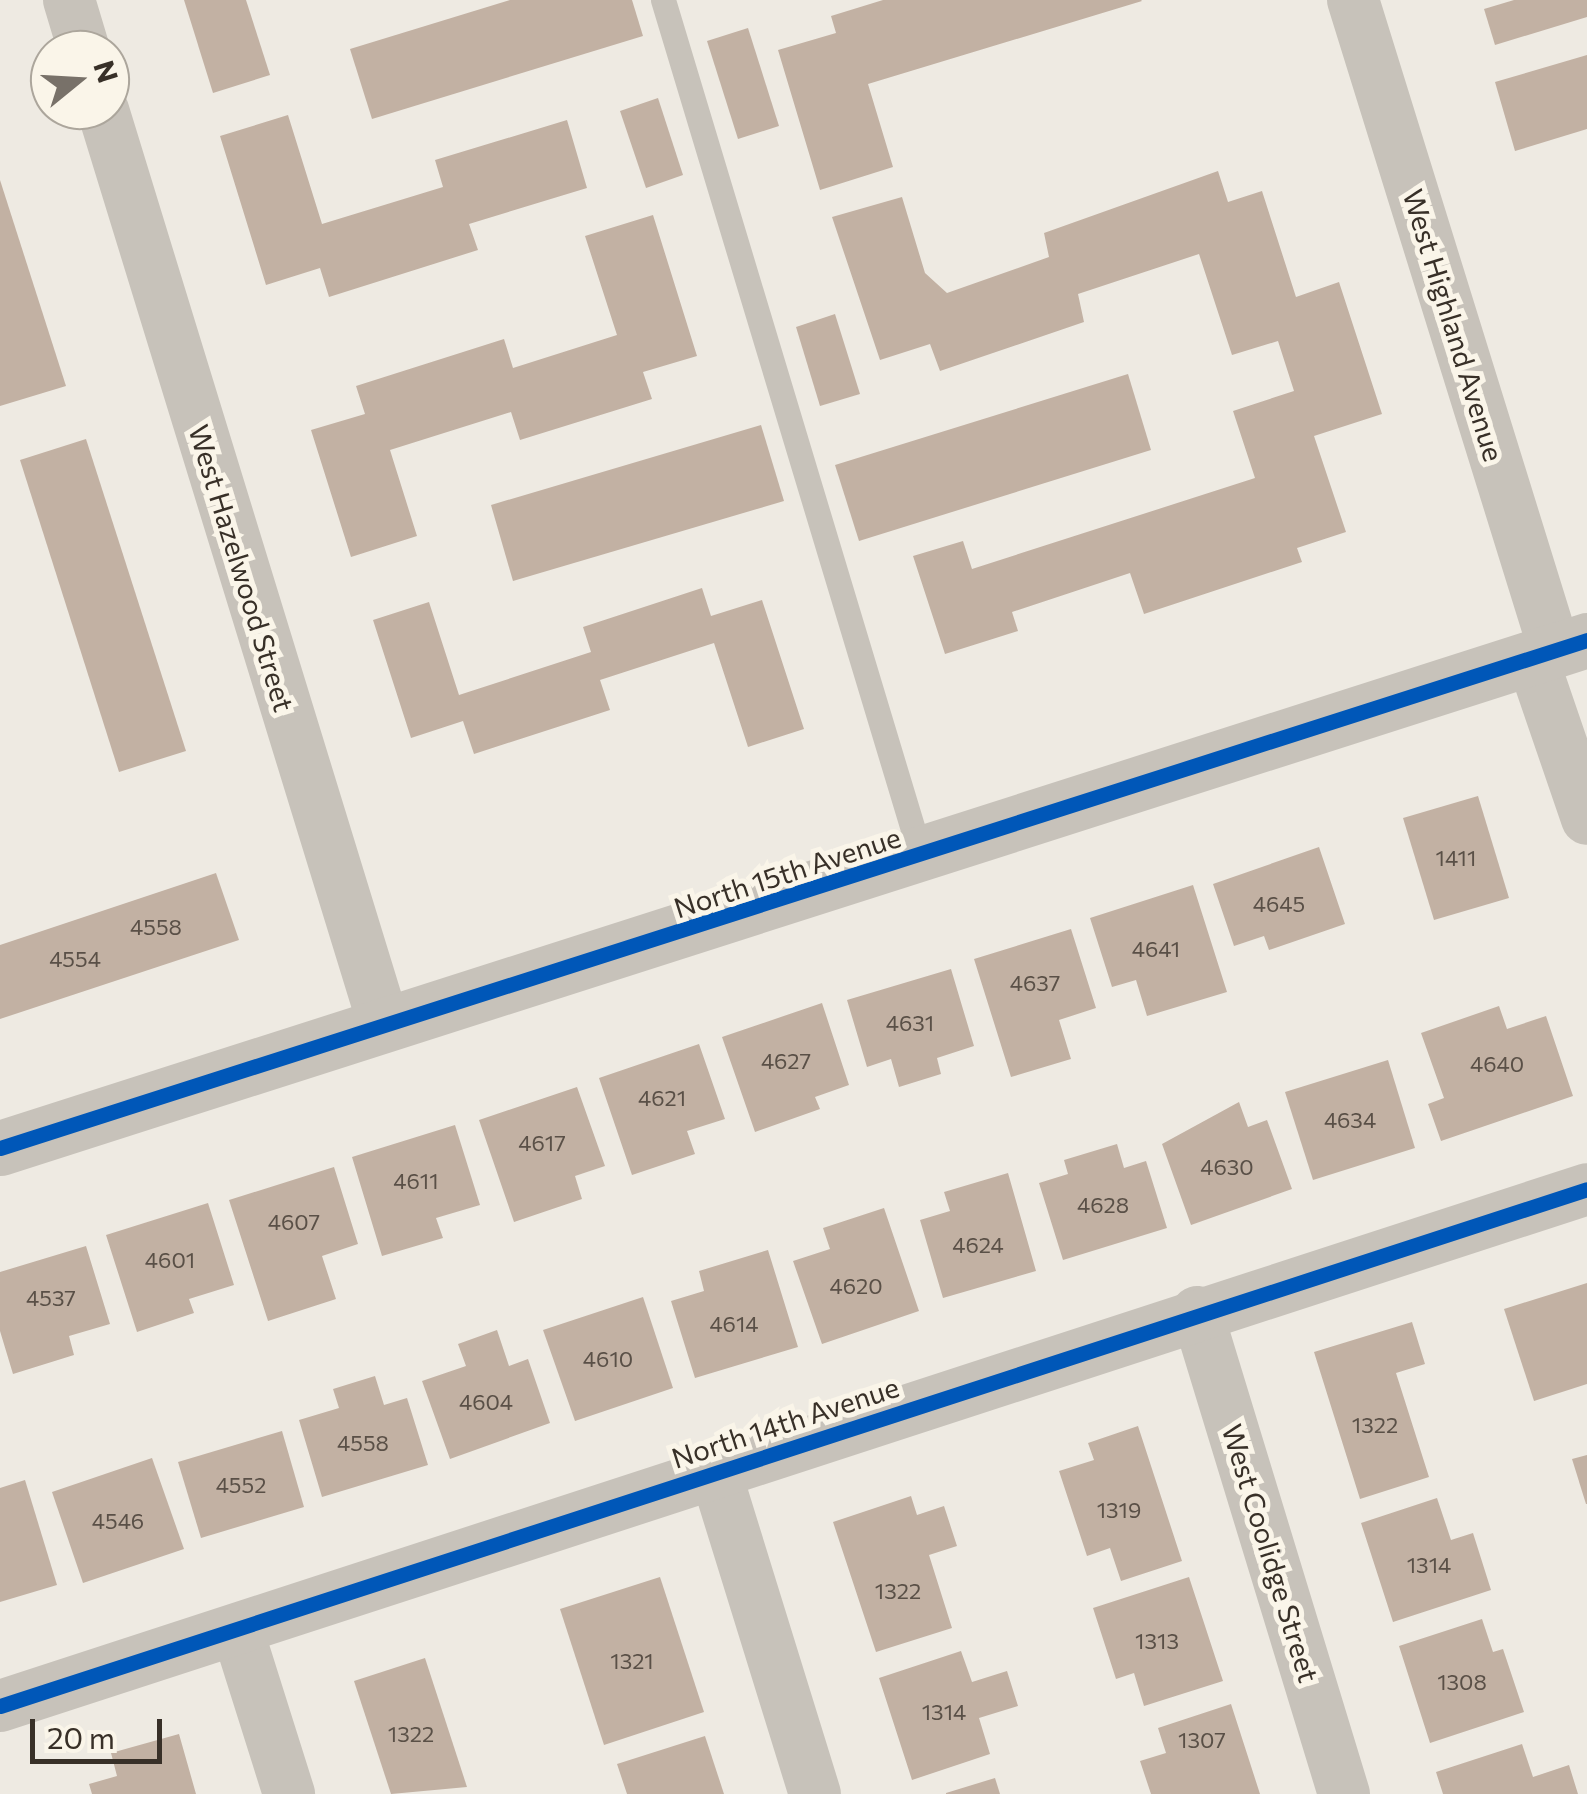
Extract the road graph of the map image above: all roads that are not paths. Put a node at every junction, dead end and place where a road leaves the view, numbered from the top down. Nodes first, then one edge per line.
1 (69, 0) edge
2 (663, 0) edge
3 (1353, 0) edge
4 (78, 30) edge
5 (108, 130) edge
6 (1558, 650) edge
7 (1587, 819) edge
8 (921, 856) junction
9 (384, 1025) junction
10 (0, 1148) edge
11 (1587, 1189) edge
12 (1197, 1312) junction
13 (715, 1471) junction
14 (238, 1632) junction
15 (0, 1706) edge
16 (289, 1794) edge
17 (814, 1794) edge
18 (1344, 1794) edge

1 - 4 street
2 - 8 lane
3 - 6 street, West Highland Avenue
5 - 9 street, West Hazelwood Street
6 - 7 street, West Highland Avenue
6 - 8 street, North 15th Avenue
8 - 9 street, North 15th Avenue
9 - 10 street, North 15th Avenue
11 - 12 street, North 14th Avenue
12 - 13 street, North 14th Avenue
12 - 18 street, West Coolidge Street
13 - 14 street, North 14th Avenue
13 - 17 street
14 - 15 street, North 14th Avenue
14 - 16 street

